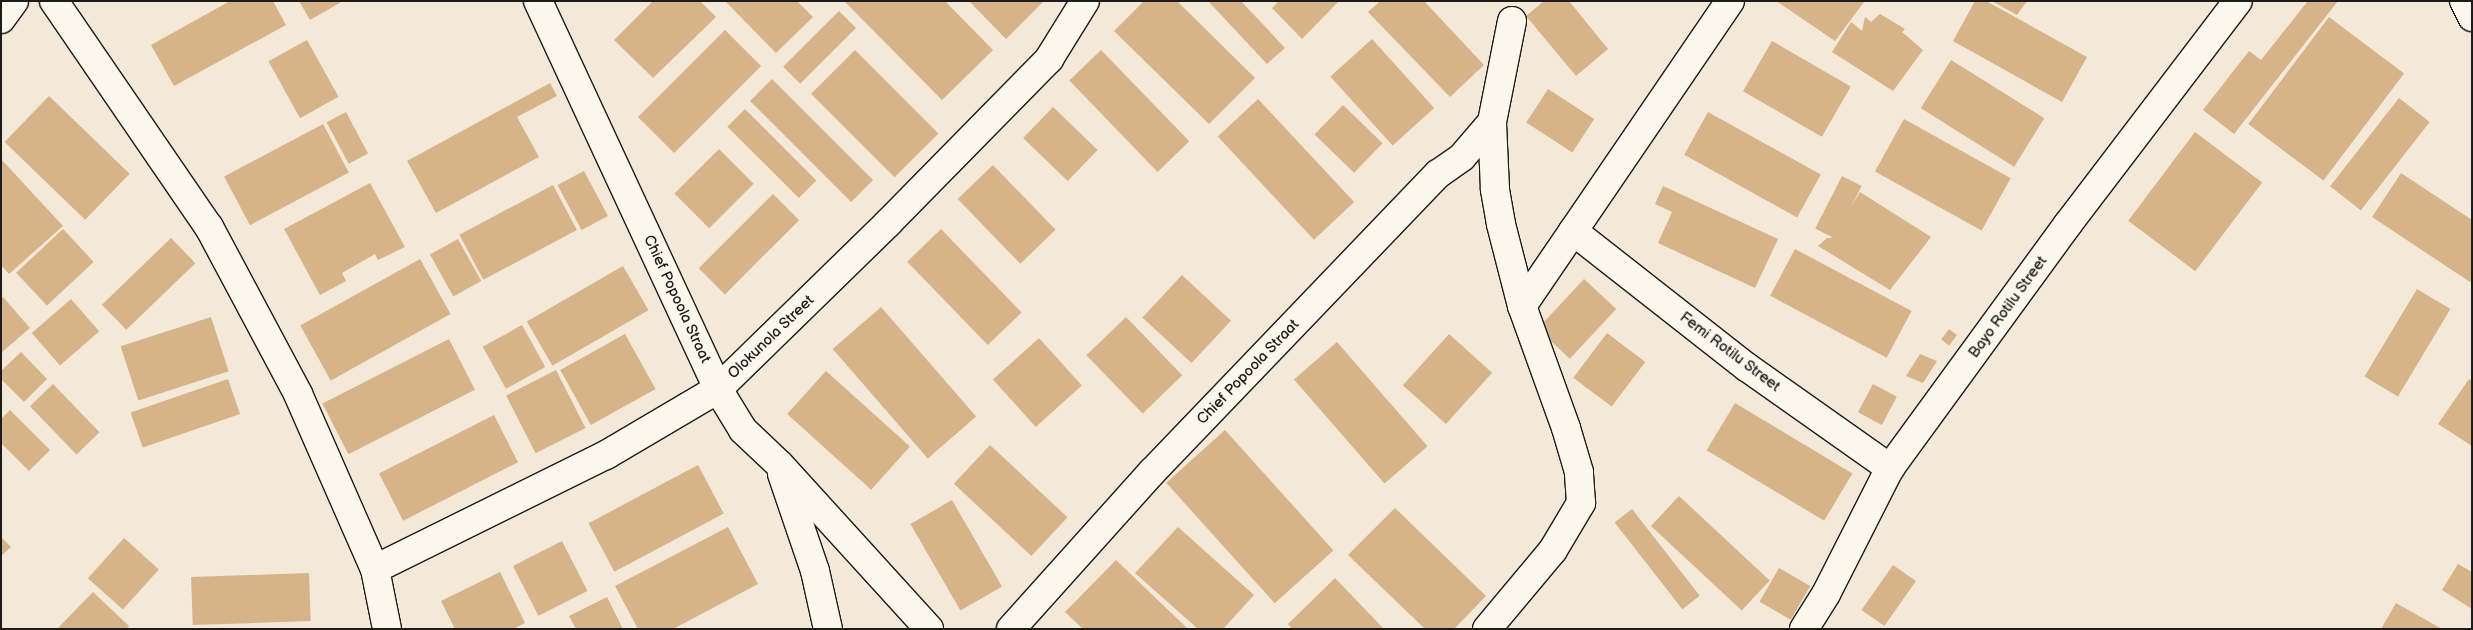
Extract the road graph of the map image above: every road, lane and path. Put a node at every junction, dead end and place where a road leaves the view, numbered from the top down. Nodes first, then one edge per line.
1 (14, 1) edge
2 (54, 1) edge
3 (1085, 1) edge
4 (1730, 1) edge
5 (2238, 1) edge
6 (2464, 1) edge
7 (542, 3) edge
8 (2472, 17) edge
9 (1, 18) edge
10 (1512, 21) dead end
11 (1492, 122) junction
12 (1573, 231) junction
13 (1522, 306) junction
14 (718, 389) junction
15 (779, 464) junction
16 (1890, 468) junction
17 (375, 569) junction
18 (387, 629) edge
19 (828, 629) edge
20 (929, 629) edge
21 (1011, 629) edge
22 (1487, 629) edge
23 (1804, 629) edge

1 - 9 street
2 - 17 street
3 - 14 street, Olokunola Street
4 - 12 street
5 - 16 street, Bayo Rotilu Street
6 - 8 street
7 - 14 street, Chief Popoola Straat
10 - 11 street, Chief Popoola Straat
11 - 13 street, Chief Popoola Straat
11 - 21 street, Chief Popoola Straat
12 - 13 street
12 - 16 street, Femi Rotilu Street
13 - 22 street, Chief Popoola Straat
14 - 15 street, Chief Popoola Straat
14 - 17 street, Olokunola Street
15 - 19 street
15 - 20 street, Chief Popoola Straat
16 - 23 street, Bayo Rotilu Street
17 - 18 street

